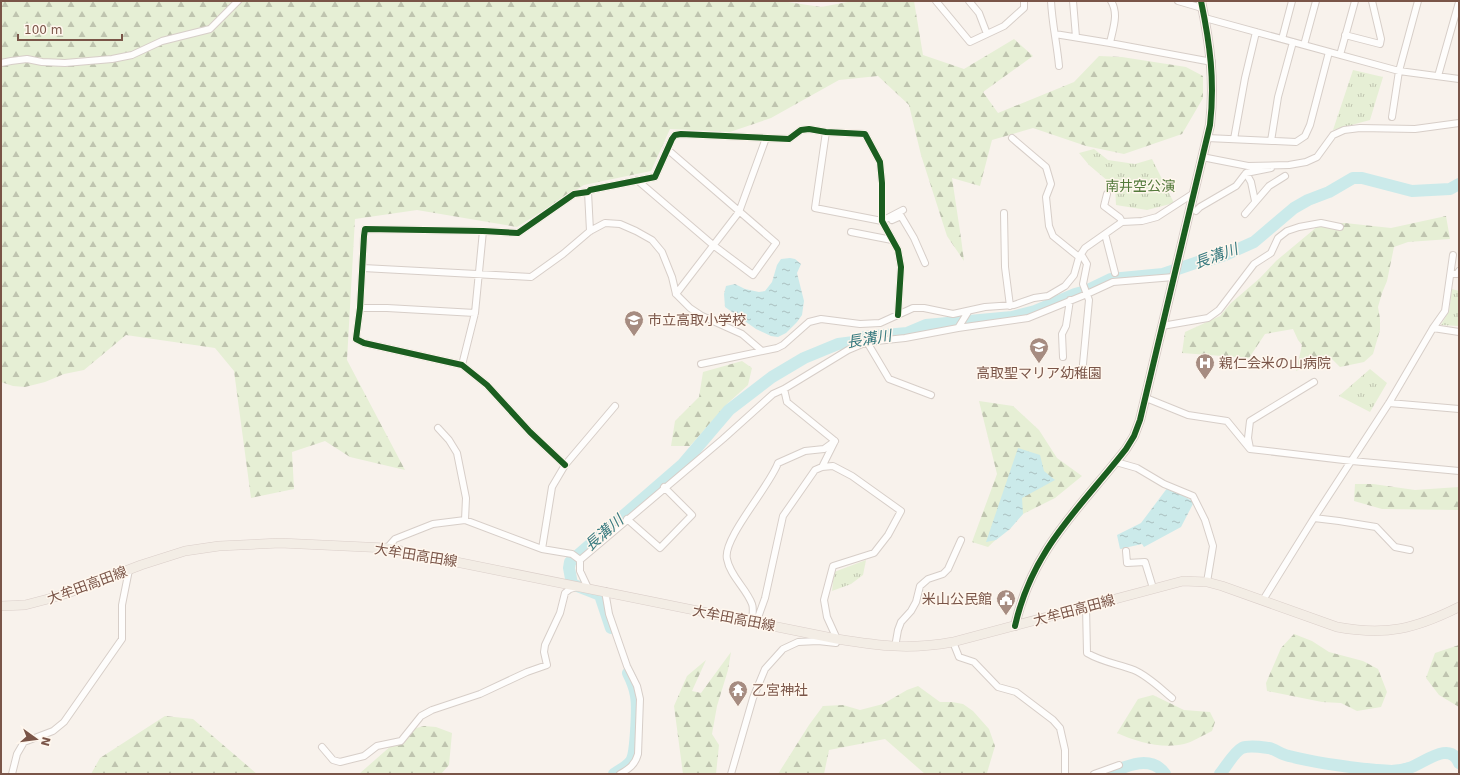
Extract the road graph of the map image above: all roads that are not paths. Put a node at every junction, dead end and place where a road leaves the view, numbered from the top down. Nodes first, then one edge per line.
1 (238, 1) edge
2 (936, 1) edge
3 (969, 1) edge
4 (1024, 1) edge
5 (1051, 1) edge
6 (1073, 1) edge
7 (1111, 1) edge
8 (1178, 1) edge
9 (1292, 1) edge
10 (1316, 1) edge
11 (1354, 1) edge
12 (1372, 1) edge
13 (1418, 1) edge
14 (1459, 2) edge
15 (1202, 4) edge
16 (1205, 18) junction
17 (1256, 32) junction
18 (987, 34) junction
19 (1055, 34) junction
20 (1345, 35) junction
21 (1076, 37) junction
22 (1282, 39) junction
23 (1292, 42) junction
24 (1110, 43) junction
25 (1304, 45) junction
26 (1329, 52) junction
27 (1340, 55) junction
28 (1212, 62) junction
29 (1, 64) edge
30 (1059, 66) dead end
31 (1399, 71) junction
32 (1438, 76) junction
33 (1459, 79) edge
34 (1392, 117) dead end
35 (1459, 123) edge
36 (826, 132) junction
37 (766, 138) junction
38 (1012, 138) dead end
39 (1207, 138) junction
40 (1234, 139) junction
41 (1271, 141) junction
42 (667, 149) junction
43 (1202, 157) junction
44 (1289, 165) junction
45 (1246, 173) junction
46 (1285, 176) dead end
47 (638, 180) junction
48 (588, 192) junction
49 (1194, 193) junction
50 (1107, 194) dead end
51 (1255, 200) junction
52 (903, 210) dead end
53 (1196, 211) dead end
54 (740, 212) junction
55 (1004, 213) dead end
56 (1245, 214) dead end
57 (882, 222) junction
58 (1122, 222) junction
59 (1340, 227) dead end
60 (483, 231) junction
61 (590, 231) junction
62 (851, 232) dead end
63 (1105, 234) junction
64 (892, 240) junction
65 (713, 244) junction
66 (1453, 254) dead end
67 (1080, 256) junction
68 (925, 263) dead end
69 (363, 268) junction
70 (1459, 271) edge
71 (1115, 273) dead end
72 (478, 274) junction
73 (1451, 274) junction
74 (1174, 277) junction
75 (676, 294) junction
76 (1087, 294) junction
77 (1070, 300) junction
78 (1010, 306) junction
79 (360, 308) junction
80 (968, 312) junction
81 (475, 313) junction
82 (898, 315) junction
83 (1162, 326) junction
84 (958, 328) junction
85 (1433, 328) junction
86 (1459, 332) edge
87 (867, 342) junction
88 (762, 351) junction
89 (1063, 357) dead end
90 (701, 364) dead end
91 (1083, 364) dead end
92 (462, 365) junction
93 (1314, 382) dead end
94 (784, 389) junction
95 (931, 395) dead end
96 (1146, 398) junction
97 (1389, 403) junction
98 (615, 406) dead end
99 (1459, 409) edge
100 (438, 428) dead end
101 (835, 441) junction
102 (1250, 449) junction
103 (1352, 461) junction
104 (1116, 462) junction
105 (565, 465) junction
106 (822, 467) junction
107 (1459, 471) edge
108 (664, 487) junction
109 (1314, 518) junction
110 (465, 520) junction
111 (627, 520) junction
112 (961, 540) dead end
113 (387, 548) junction
114 (542, 549) junction
115 (1410, 550) dead end
116 (1126, 551) dead end
117 (580, 560) junction
118 (129, 570) junction
119 (1207, 582) junction
120 (578, 586) junction
121 (588, 588) junction
122 (1153, 588) junction
123 (605, 591) junction
124 (1263, 600) junction
125 (1, 606) edge
126 (1086, 606) junction
127 (1459, 607) edge
128 (754, 622) junction
129 (1015, 626) junction
130 (837, 639) junction
131 (953, 642) junction
132 (895, 647) junction
133 (1172, 698) dead end
134 (322, 747) dead end
135 (1119, 765) dead end
136 (12, 774) edge
137 (620, 774) edge
138 (731, 774) edge
139 (1065, 774) edge
140 (1094, 774) edge

1 - 29 street
2 - 18 street
3 - 18 street
4 - 18 street
5 - 19 street
6 - 21 street
7 - 24 street
8 - 15 street
9 - 22 street
10 - 25 street
11 - 20 street
12 - 20 street
13 - 31 street
14 - 32 street
15 - 16 street
16 - 17 street
16 - 28 street
17 - 22 street
17 - 40 street
19 - 21 street
19 - 30 street
20 - 27 street
21 - 24 street
22 - 23 street
23 - 25 street
23 - 41 street
24 - 28 street
25 - 26 street
26 - 27 street
26 - 41 street
27 - 31 street
28 - 39 street
31 - 32 street
31 - 34 street
32 - 33 street
35 - 44 street
36 - 37 street
36 - 57 street
36 - 57 street
37 - 42 street
37 - 54 street
38 - 67 street
39 - 40 street
39 - 43 street
40 - 41 street
42 - 47 street
42 - 54 street
43 - 44 street
43 - 49 street
44 - 45 street
45 - 51 street
45 - 53 street
46 - 51 street
47 - 48 street
47 - 65 street
48 - 60 street
48 - 61 street
49 - 58 street
49 - 74 street
50 - 58 street
51 - 56 street
52 - 57 street
54 - 65 street
54 - 65 street
55 - 78 street
57 - 64 street
57 - 68 street
58 - 63 street
59 - 83 street
60 - 69 street
60 - 72 street
61 - 72 street
61 - 75 street
62 - 64 street
63 - 67 street
63 - 71 street
64 - 82 street
65 - 75 street
66 - 73 street
67 - 76 street
67 - 78 street
69 - 72 street
69 - 79 street
70 - 73 street
72 - 81 street
73 - 85 street
74 - 76 street
74 - 83 street
75 - 88 street
76 - 77 street
76 - 91 street
77 - 84 street
77 - 89 street
78 - 80 street
79 - 81 street
79 - 92 street
80 - 82 street
80 - 84 street
81 - 92 street
82 - 88 street
83 - 96 street
84 - 87 street
85 - 86 street
85 - 97 street
87 - 94 street
87 - 95 street
88 - 90 street
92 - 105 street
93 - 102 street
94 - 101 street
94 - 108 street
96 - 102 street
96 - 104 street
97 - 99 street
97 - 103 street
98 - 105 street
100 - 110 street
101 - 106 street
101 - 128 street
102 - 103 street
103 - 107 street
103 - 109 street
104 - 119 street
104 - 129 street
105 - 114 street
106 - 128 street
106 - 130 street
108 - 111 street
108 - 111 street
109 - 115 street
109 - 124 street
110 - 113 street
110 - 114 street
111 - 117 street
112 - 132 street
113 - 118 main road, 大牟田高田線
113 - 120 main road, 大牟田高田線
114 - 117 street
116 - 122 street
117 - 121 street
118 - 125 main road, 大牟田高田線
118 - 136 street
119 - 122 main road, 大牟田高田線
119 - 124 main road, 大牟田高田線
120 - 121 main road, 大牟田高田線
120 - 134 street
121 - 123 main road, 大牟田高田線
122 - 126 main road, 大牟田高田線
123 - 128 main road, 大牟田高田線
123 - 137 street
124 - 127 main road, 大牟田高田線
126 - 129 main road, 大牟田高田線
126 - 133 street
128 - 130 main road, 大牟田高田線
129 - 131 main road, 大牟田高田線
130 - 132 main road, 大牟田高田線
130 - 138 street
131 - 132 main road, 大牟田高田線
131 - 139 street
135 - 140 street

